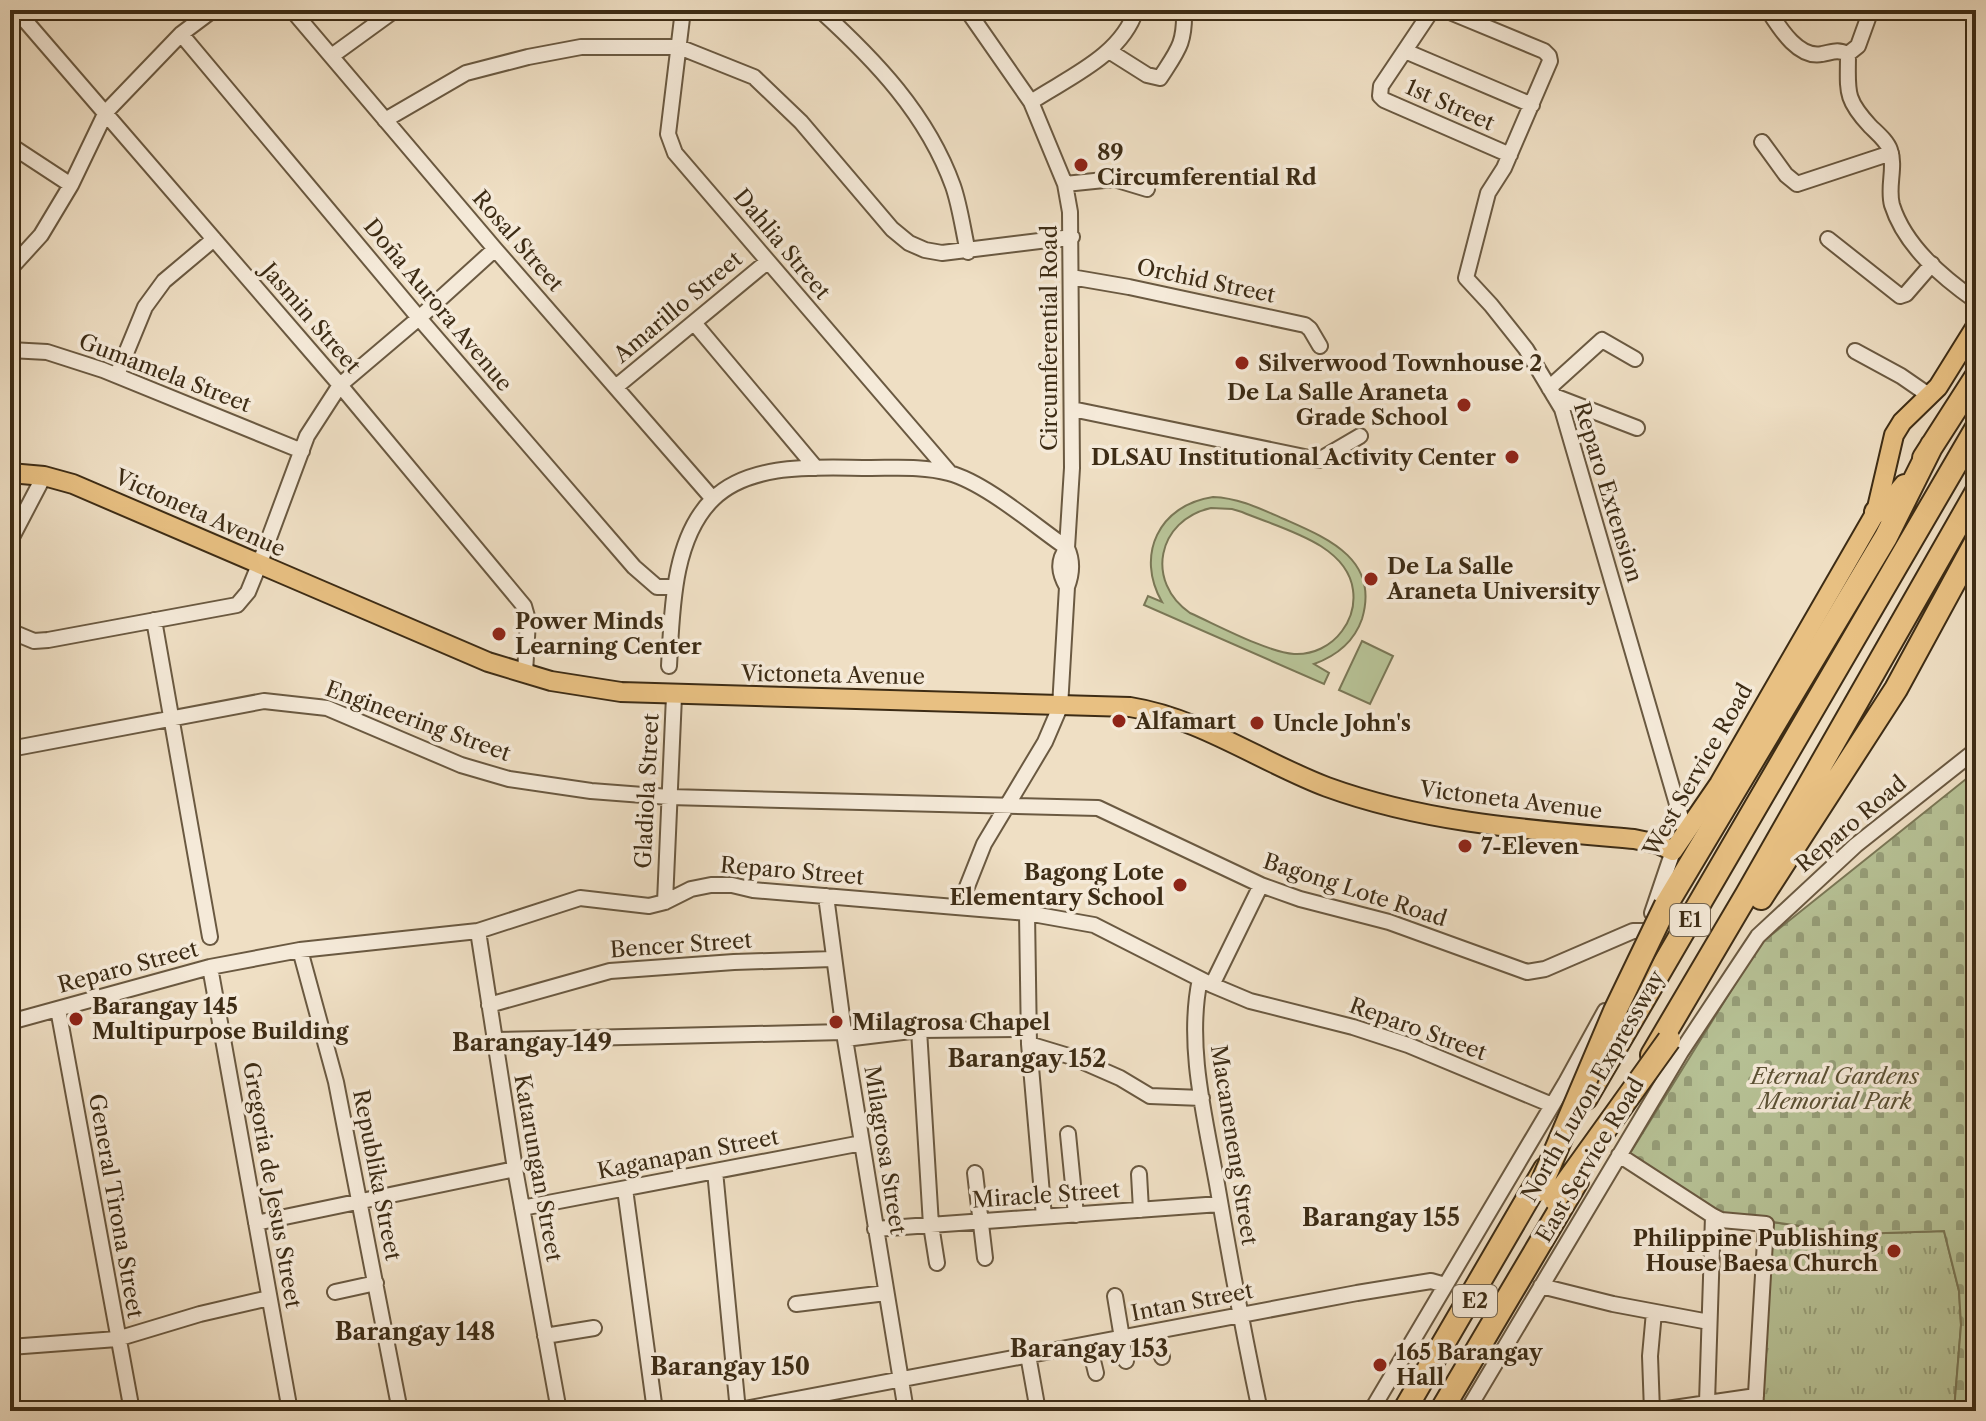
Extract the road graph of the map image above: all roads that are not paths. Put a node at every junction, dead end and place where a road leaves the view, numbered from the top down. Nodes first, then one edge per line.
1 (16, 10) edge
2 (213, 10) edge
3 (292, 10) edge
4 (395, 10) edge
5 (683, 10) edge
6 (820, 10) edge
7 (967, 10) edge
8 (1136, 10) edge
9 (1184, 10) edge
10 (1432, 10) edge
11 (1445, 10) edge
12 (1768, 10) edge
13 (1871, 10) edge
14 (181, 34) junction
15 (679, 47) junction
16 (1109, 51) junction
17 (1405, 51) junction
18 (1848, 54) junction
19 (333, 55) junction
20 (1031, 102) junction
21 (1532, 105) junction
22 (106, 112) junction
23 (385, 120) junction
24 (1762, 142) dead end
25 (10, 145) edge
26 (1891, 153) junction
27 (1510, 155) junction
28 (1065, 184) junction
29 (71, 185) junction
30 (1147, 189) dead end
31 (1072, 237) junction
32 (214, 239) junction
33 (1828, 239) dead end
34 (495, 249) junction
35 (968, 252) junction
36 (767, 262) junction
37 (1932, 264) junction
38 (10, 269) edge
39 (1071, 277) junction
40 (1976, 301) edge
41 (419, 318) junction
42 (695, 324) junction
43 (1976, 326) edge
44 (1320, 346) dead end
45 (10, 350) edge
46 (1855, 351) dead end
47 (1635, 359) dead end
48 (117, 375) junction
49 (1976, 377) edge
50 (340, 385) junction
51 (617, 386) junction
52 (1552, 392) junction
53 (1930, 396) junction
54 (1072, 409) junction
55 (1637, 428) dead end
56 (1976, 429) edge
57 (1360, 436) dead end
58 (1932, 445) junction
59 (302, 451) junction
60 (816, 468) junction
61 (10, 473) edge
62 (950, 473) junction
63 (44, 476) junction
64 (1976, 493) edge
65 (713, 499) junction
66 (1876, 512) junction
67 (10, 541) edge
68 (1976, 542) edge
69 (1067, 548) junction
70 (259, 565) junction
71 (673, 587) junction
72 (154, 620) junction
73 (10, 631) edge
74 (669, 666) dead end
75 (525, 673) junction
76 (674, 696) junction
77 (1060, 707) junction
78 (170, 718) junction
79 (10, 749) edge
80 (1976, 750) edge
81 (669, 797) junction
82 (1006, 805) junction
83 (1686, 835) junction
84 (1673, 851) junction
85 (1261, 885) junction
86 (665, 895) junction
87 (826, 896) junction
88 (959, 907) junction
89 (1027, 913) junction
90 (478, 931) junction
91 (1644, 931) junction
92 (1758, 936) joint
93 (210, 937) dead end
94 (300, 950) junction
95 (833, 959) junction
96 (210, 967) junction
97 (1206, 982) junction
98 (489, 1005) junction
99 (58, 1009) junction
100 (10, 1022) edge
101 (1029, 1029) junction
102 (919, 1030) junction
103 (844, 1036) junction
104 (495, 1040) junction
105 (1029, 1044) junction
106 (1202, 1098) junction
107 (1552, 1105) junction
108 (1068, 1134) dead end
109 (862, 1143) junction
110 (1619, 1155) junction
111 (515, 1169) junction
112 (715, 1171) junction
113 (975, 1173) dead end
114 (1139, 1174) dead end
115 (625, 1189) junction
116 (1547, 1195) junction
117 (359, 1201) junction
118 (1220, 1204) junction
119 (522, 1208) junction
120 (1141, 1210) junction
121 (1076, 1215) junction
122 (1713, 1216) junction
123 (1044, 1217) junction
124 (981, 1221) junction
125 (256, 1223) junction
126 (931, 1225) junction
127 (875, 1229) junction
128 (985, 1258) dead end
129 (937, 1263) dead end
130 (376, 1283) junction
131 (1445, 1285) junction
132 (1541, 1286) junction
133 (335, 1292) dead end
134 (886, 1293) junction
135 (1115, 1296) dead end
136 (269, 1298) junction
137 (796, 1304) dead end
138 (1654, 1312) junction
139 (1240, 1315) junction
140 (1709, 1322) junction
141 (594, 1328) dead end
142 (1156, 1331) junction
143 (545, 1336) junction
144 (1121, 1338) junction
145 (117, 1339) junction
146 (1089, 1344) junction
147 (10, 1347) edge
148 (1028, 1355) junction
149 (1162, 1357) dead end
150 (1126, 1361) dead end
151 (1096, 1373) dead end
152 (900, 1379) junction
153 (1707, 1402) junction
154 (1756, 1403) edge
155 (132, 1411) edge
156 (290, 1411) edge
157 (400, 1411) edge
158 (559, 1411) edge
159 (655, 1411) edge
160 (736, 1411) edge
161 (906, 1411) edge
162 (1038, 1411) edge
163 (1260, 1411) edge
164 (1371, 1411) edge
165 (1404, 1411) edge
166 (1410, 1411) edge
167 (1431, 1411) edge
168 (1441, 1411) edge
169 (1467, 1411) edge
170 (1652, 1411) edge

1 - 22 street, Jasmin Street
2 - 14 street
3 - 19 street, Rosal Street
4 - 19 street
5 - 15 street, Dahlia Street
6 - 35 street
7 - 20 street, Circumferential Road
8 - 16 street
9 - 16 street
10 - 17 street, 1st Street
11 - 21 street, Reparo Extension
12 - 18 street
13 - 18 street
14 - 22 street
14 - 41 street, Doña Aurora Avenue
15 - 23 street
15 - 35 street
15 - 36 street, Dahlia Street
16 - 20 street
17 - 21 street
17 - 27 street, 1st Street
18 - 26 street
19 - 23 street, Rosal Street
20 - 28 street, Circumferential Road
21 - 27 street, Reparo Extension
22 - 29 street
22 - 32 street, Jasmin Street
23 - 34 street, Rosal Street
24 - 26 street
25 - 29 street
26 - 37 street
27 - 52 street, Reparo Extension
28 - 30 street
28 - 31 street, Circumferential Road
29 - 38 street
31 - 35 street
31 - 39 street, Circumferential Road
32 - 48 street
32 - 50 street, Jasmin Street
33 - 37 street
34 - 41 street
34 - 51 street, Rosal Street
36 - 42 street, Amarillo Street
36 - 62 street, Dahlia Street
37 - 40 street
39 - 44 street, Orchid Street
39 - 54 street, Circumferential Road
41 - 50 street
41 - 71 street, Doña Aurora Avenue
42 - 51 street, Amarillo Street
42 - 60 street
43 - 53 main road, West Service Road
45 - 48 street, Gumamela Street
46 - 53 street
47 - 52 street
48 - 59 street, Gumamela Street
49 - 58 highway
50 - 59 street
50 - 75 street, Jasmin Street
51 - 65 street, Rosal Street
52 - 55 street
52 - 83 street, Reparo Extension
53 - 66 main road, West Service Road
54 - 57 street
54 - 69 street, Circumferential Road
56 - 165 highway, North Luzon Expressway / E1
58 - 66 highway
58 - 116 highway, bridge
59 - 70 street
60 - 62 street
60 - 65 street
61 - 63 main road, Victoneta Avenue
62 - 69 street
63 - 67 street
63 - 70 main road, Victoneta Avenue
64 - 168 highway, North Luzon Expressway / E1
65 - 71 street
66 - 83 main road, West Service Road
68 - 116 highway, bridge
69 - 77 street, Circumferential Road
70 - 72 street
70 - 75 main road, Victoneta Avenue
71 - 74 street
72 - 73 street
72 - 78 street
75 - 76 main road, Victoneta Avenue
76 - 77 main road, Victoneta Avenue
76 - 81 street, Gladiola Street
77 - 82 street, Circumferential Road
77 - 84 main road, Victoneta Avenue
78 - 79 street, Engineering Street
78 - 81 street, Engineering Street
78 - 93 street
80 - 92 street, Reparo Road
81 - 82 street, Engineering Street
81 - 86 street, Gladiola Street
82 - 85 street, Bagong Lote Road
82 - 88 street, Circumferential Road
83 - 84 main road, West Service Road
84 - 91 street, West Service Road
85 - 91 street, Bagong Lote Road
85 - 97 street, Macaneneng Street
86 - 87 street, Reparo Street
86 - 90 street, Reparo Street
87 - 88 street, Reparo Street
87 - 95 street, Milagrosa Street
88 - 89 street, Reparo Street
89 - 97 street, Reparo Street
89 - 101 street
90 - 94 street, Reparo Street
90 - 98 street, Katarungan Street
91 - 107 street, West Service Road
92 - 110 street, East Service Road
94 - 96 street, Reparo Street
94 - 117 street, Republika Street
95 - 98 street, Bencer Street
95 - 103 street, Milagrosa Street
96 - 99 street, Reparo Street
96 - 125 street, Gregoria de Jesus Street
97 - 106 street, Macaneneng Street
97 - 107 street, Reparo Street
98 - 104 street, Katarungan Street
99 - 100 street, Reparo Street
99 - 145 street, General Tirona Street
101 - 102 street
101 - 105 street
102 - 103 street
102 - 126 street
103 - 104 street
103 - 109 street, Milagrosa Street
104 - 111 street, Katarungan Street
105 - 106 street
105 - 123 street
106 - 118 street, Macaneneng Street
107 - 131 street, West Service Road
108 - 121 street
109 - 112 street, Kaganapan Street
109 - 127 street, Milagrosa Street
110 - 122 street
110 - 132 street, East Service Road
111 - 117 street
111 - 119 street, Katarungan Street
112 - 115 street, Kaganapan Street
112 - 160 street
113 - 124 street
114 - 120 street
115 - 119 street, Kaganapan Street
115 - 159 street
116 - 166 highway, E2
116 - 167 highway, E2
117 - 125 street
117 - 130 street, Republika Street
118 - 120 street, Miracle Street
118 - 139 street, Macaneneng Street
119 - 143 street, Katarungan Street
120 - 121 street, Miracle Street
121 - 123 street, Miracle Street
122 - 140 street
122 - 154 street
123 - 124 street, Miracle Street
124 - 126 street, Miracle Street
124 - 128 street
125 - 136 street, Gregoria de Jesus Street
126 - 127 street, Miracle Street
126 - 129 street
127 - 134 street, Milagrosa Street
130 - 133 street
130 - 157 street, Republika Street
131 - 139 street, Intan Street
131 - 164 street, West Service Road
132 - 138 street
132 - 169 street, East Service Road
134 - 137 street
134 - 152 street, Milagrosa Street
135 - 144 street
136 - 145 street
136 - 156 street, Gregoria de Jesus Street
138 - 140 street
138 - 170 street
139 - 142 street, Intan Street
139 - 163 street, Macaneneng Street
140 - 153 street
141 - 143 street
142 - 144 street, Intan Street
142 - 149 street
143 - 158 street, Katarungan Street
144 - 146 street, Intan Street
144 - 150 street
145 - 147 street
145 - 155 street, General Tirona Street
146 - 148 street, Intan Street
146 - 151 street
148 - 152 street, Intan Street
148 - 162 street
152 - 160 street, Intan Street
152 - 161 street, Milagrosa Street
153 - 154 street
153 - 170 street

